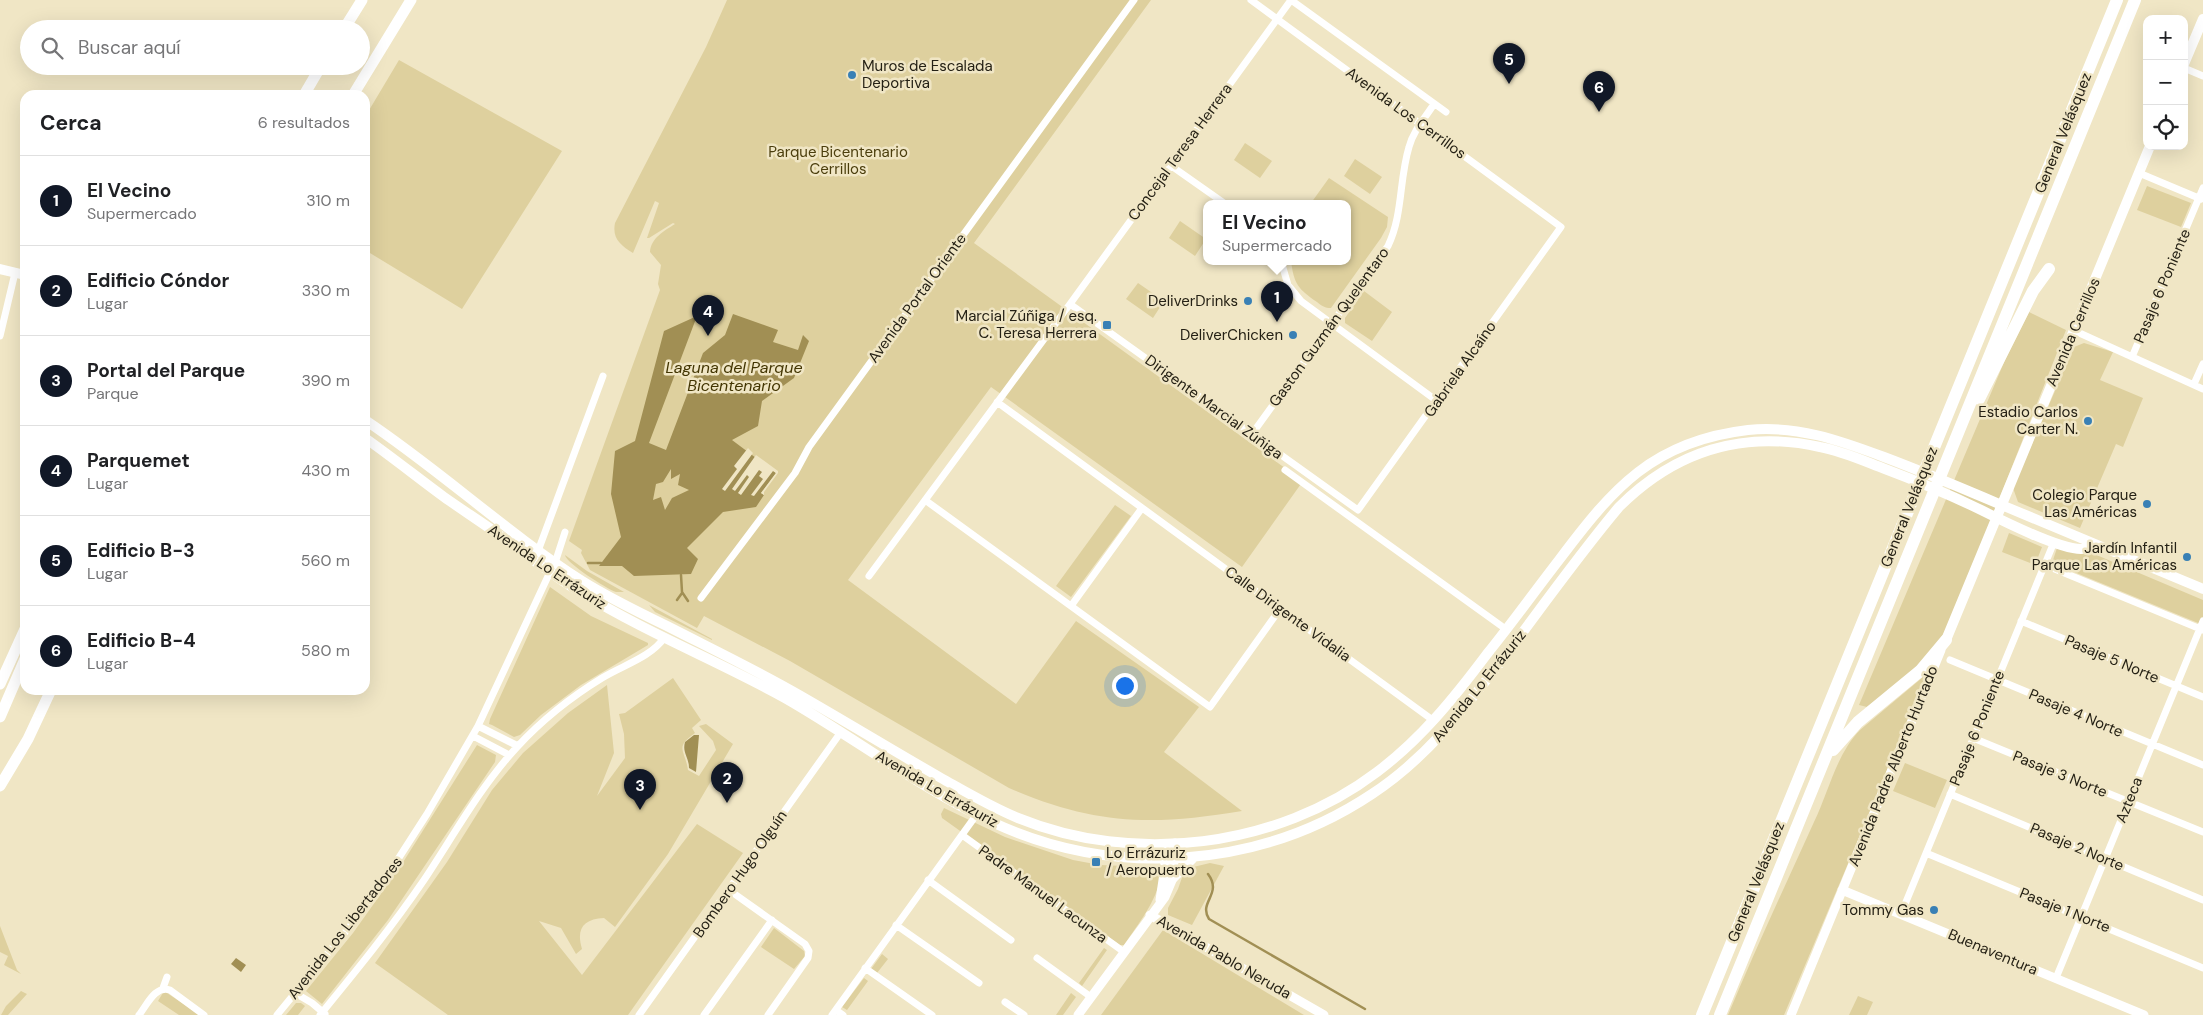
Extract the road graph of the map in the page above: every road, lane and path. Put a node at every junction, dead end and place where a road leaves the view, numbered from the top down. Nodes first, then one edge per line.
1 (362, 0) edge
2 (411, 0) edge
3 (1134, 0) edge
4 (1250, 0) edge
5 (1291, 0) edge
6 (2117, 0) edge
7 (2135, 0) edge
8 (1276, 19) junction
9 (2203, 19) edge
10 (350, 20) edge
11 (2186, 60) edge
12 (370, 67) edge
13 (2188, 70) edge
14 (316, 75) edge
15 (365, 75) edge
16 (2203, 76) edge
17 (307, 90) edge
18 (356, 90) edge
19 (1434, 104) junction
20 (1446, 112) dead end
21 (1420, 124) junction
22 (2148, 150) edge
23 (1170, 165) junction
24 (2139, 173) junction
25 (2203, 188) edge
26 (2201, 198) edge
27 (1220, 200) edge
28 (1561, 227) joint
29 (1283, 265) edge
30 (0, 269) edge
31 (2049, 269) dead end
32 (20, 274) edge
33 (1070, 304) junction
34 (1331, 324) junction
35 (2074, 331) junction
36 (0, 336) edge
37 (2132, 357) junction
38 (2203, 364) edge
39 (603, 376) dead end
40 (2194, 384) junction
41 (2203, 388) edge
42 (1437, 401) junction
43 (997, 402) junction
44 (370, 423) edge
45 (1958, 433) junction
46 (1252, 434) junction
47 (370, 442) edge
48 (1285, 470) dead end
49 (925, 500) junction
50 (2001, 504) junction
51 (1142, 508) junction
52 (1358, 510) joint
53 (1995, 518) junction
54 (565, 532) dead end
55 (2054, 542) junction
56 (2100, 546) junction
57 (538, 551) junction
58 (555, 562) junction
59 (2045, 565) junction
60 (550, 572) junction
61 (869, 576) dead end
62 (2203, 589) edge
63 (702, 598) dead end
64 (1071, 606) junction
65 (1280, 609) junction
66 (2021, 621) junction
67 (2202, 626) edge
68 (1506, 630) junction
69 (665, 637) junction
70 (20, 640) edge
71 (1946, 640) junction
72 (1950, 660) dead end
73 (20, 671) edge
74 (1997, 680) junction
75 (0, 684) edge
76 (2176, 686) junction
77 (48, 695) edge
78 (2203, 697) edge
79 (0, 717) edge
80 (1434, 721) junction
81 (478, 726) junction
82 (841, 732) junction
83 (473, 736) junction
84 (1973, 738) junction
85 (2152, 744) junction
86 (518, 746) junction
87 (509, 755) junction
88 (2203, 765) edge
89 (1821, 769) junction
90 (0, 786) edge
91 (1950, 794) junction
92 (2128, 802) junction
93 (977, 814) junction
94 (2203, 832) edge
95 (962, 835) junction
96 (1175, 843) junction
97 (1163, 844) junction
98 (1926, 853) junction
99 (1193, 858) junction
100 (1164, 859) junction
101 (1176, 859) junction
102 (2105, 859) junction
103 (1173, 878) junction
104 (928, 880) junction
105 (729, 890) junction
106 (1842, 890) junction
107 (2203, 900) edge
108 (1160, 902) junction
109 (1901, 914) junction
110 (1150, 915) junction
111 (2081, 917) junction
112 (772, 920) junction
113 (896, 925) junction
114 (1011, 940) dead end
115 (1124, 952) junction
116 (1037, 958) dead end
117 (865, 968) junction
118 (2203, 968) edge
119 (168, 977) dead end
120 (2056, 978) junction
121 (979, 983) dead end
122 (163, 988) junction
123 (295, 993) junction
124 (1091, 997) junction
125 (1005, 1002) dead end
126 (834, 1012) edge
127 (323, 1014) edge
128 (139, 1015) edge
129 (204, 1015) edge
130 (277, 1015) edge
131 (639, 1015) edge
132 (704, 1015) edge
133 (768, 1015) edge
134 (844, 1015) edge
135 (932, 1015) edge
136 (1024, 1015) edge
137 (1078, 1015) edge
138 (1324, 1015) edge
139 (1702, 1015) edge
140 (1720, 1015) edge
141 (1791, 1015) edge
142 (2144, 1015) edge

1 - 10 main road
2 - 12 main road
3 - 63 street, Avenida Portal Oriente
4 - 8 street, Avenida Los Cerrillos
5 - 8 street, Concejal Teresa Herrera
5 - 19 street, Avenida Los Cerrillos
6 - 139 highway, General Velásquez
7 - 45 highway, General Velásquez
8 - 21 street, Avenida Los Cerrillos
8 - 23 street, Concejal Teresa Herrera
9 - 11 main road
13 - 16 street
14 - 17 main road
15 - 18 main road
19 - 20 street, Avenida Los Cerrillos
19 - 21 street, Gaston Guzmán Quelentaro
21 - 28 street, Avenida Los Cerrillos
21 - 34 street, Gaston Guzmán Quelentaro
22 - 24 main road, Avenida Cerrillos
23 - 27 street
23 - 33 street, Concejal Teresa Herrera
24 - 26 street
24 - 35 main road, Avenida Cerrillos
25 - 26 street, Pasaje 6 Poniente
26 - 37 street, Pasaje 6 Poniente
28 - 42 street, Gabriela Alcaíno
29 - 34 street
30 - 32 main road
31 - 45 highway
32 - 36 street
33 - 43 street, Concejal Teresa Herrera
33 - 46 street, Dirigente Marcial Zúñiga
34 - 42 street
34 - 46 street, Gaston Guzmán Quelentaro
35 - 37 street
35 - 50 main road, Avenida Cerrillos
37 - 40 street
38 - 40 street
39 - 57 street
40 - 41 street
42 - 52 street, Gabriela Alcaíno
43 - 49 street, Concejal Teresa Herrera
43 - 51 street, Calle Dirigente Vidalia
44 - 57 main road, Avenida Lo Errázuriz
45 - 89 highway, General Velásquez
46 - 52 street, Dirigente Marcial Zúñiga
47 - 60 main road, Avenida Lo Errázuriz
48 - 68 street
49 - 61 street, Concejal Teresa Herrera
49 - 64 street
50 - 53 main road, Avenida Cerrillos
50 - 56 main road, Avenida Lo Errázuriz
50 - 68 main road, Avenida Lo Errázuriz
51 - 64 street
51 - 65 street, Calle Dirigente Vidalia
53 - 55 main road, Avenida Lo Errázuriz
53 - 71 main road, Avenida Padre Alberto Hurtado
53 - 99 main road, Avenida Lo Errázuriz
54 - 58 street
55 - 56 main road, Avenida Lo Errázuriz
55 - 59 street, Pasaje 6 Poniente
56 - 62 main road, Avenida Lo Errázuriz
57 - 58 main road, Avenida Lo Errázuriz
58 - 97 main road, Avenida Lo Errázuriz
59 - 66 street, Pasaje 6 Poniente
59 - 67 street
60 - 69 main road, Avenida Lo Errázuriz
60 - 81 street, Avenida Los Libertadores
64 - 65 street
65 - 80 street, Calle Dirigente Vidalia
66 - 74 street, Pasaje 6 Poniente
66 - 76 street, Pasaje 5 Norte
67 - 76 street, Azteca
68 - 80 main road, Avenida Lo Errázuriz
69 - 82 main road, Avenida Lo Errázuriz
69 - 86 street
70 - 75 main road
71 - 89 highway
71 - 106 street, Avenida Padre Alberto Hurtado
72 - 74 street, Pasaje 4 Norte
73 - 79 main road
74 - 84 street, Pasaje 6 Poniente
74 - 85 street, Pasaje 4 Norte
76 - 78 street, Pasaje 5 Norte
76 - 85 street, Azteca
77 - 90 main road
80 - 96 main road, Avenida Lo Errázuriz
81 - 83 street, Avenida Los Libertadores
81 - 86 street
82 - 93 main road, Avenida Lo Errázuriz
82 - 105 street, Bombero Hugo Olguín
83 - 87 street
83 - 123 street, Avenida Los Libertadores
84 - 91 street, Pasaje 6 Poniente
84 - 92 street, Pasaje 3 Norte
85 - 88 street, Pasaje 4 Norte
85 - 92 street, Azteca
86 - 87 street
87 - 127 street
89 - 140 highway, General Velásquez
91 - 98 street, Pasaje 6 Poniente
91 - 102 street, Pasaje 2 Norte
92 - 94 street, Pasaje 3 Norte
92 - 102 street, Azteca
93 - 95 street
93 - 100 main road, Avenida Lo Errázuriz
95 - 104 street
95 - 115 street, Padre Manuel Lacunza
96 - 97 main road, Avenida Lo Errázuriz
96 - 101 street
97 - 100 street
98 - 109 street, Pasaje 6 Poniente
98 - 111 street, Pasaje 1 Norte
99 - 101 main road, Avenida Lo Errázuriz
99 - 103 main road
100 - 101 main road, Avenida Lo Errázuriz
100 - 108 street
101 - 103 street
102 - 107 street, Pasaje 2 Norte
102 - 111 street, Azteca
103 - 108 street
104 - 113 street
104 - 114 street
105 - 112 street
105 - 131 street, Bombero Hugo Olguín
106 - 109 street, Buenaventura
106 - 141 street, Avenida Padre Alberto Hurtado
108 - 110 street
109 - 120 street, Buenaventura
110 - 115 street
110 - 138 street, Avenida Pablo Neruda
111 - 118 street, Pasaje 1 Norte
111 - 120 street, Azteca
112 - 132 street
112 - 133 street
113 - 117 street
113 - 121 street
115 - 124 street
116 - 124 street
117 - 126 street
117 - 135 street
119 - 122 street
120 - 142 street, Buenaventura
122 - 128 street
122 - 129 street
123 - 127 street
123 - 130 street, Avenida Los Libertadores
124 - 137 street
125 - 136 street
126 - 134 street

